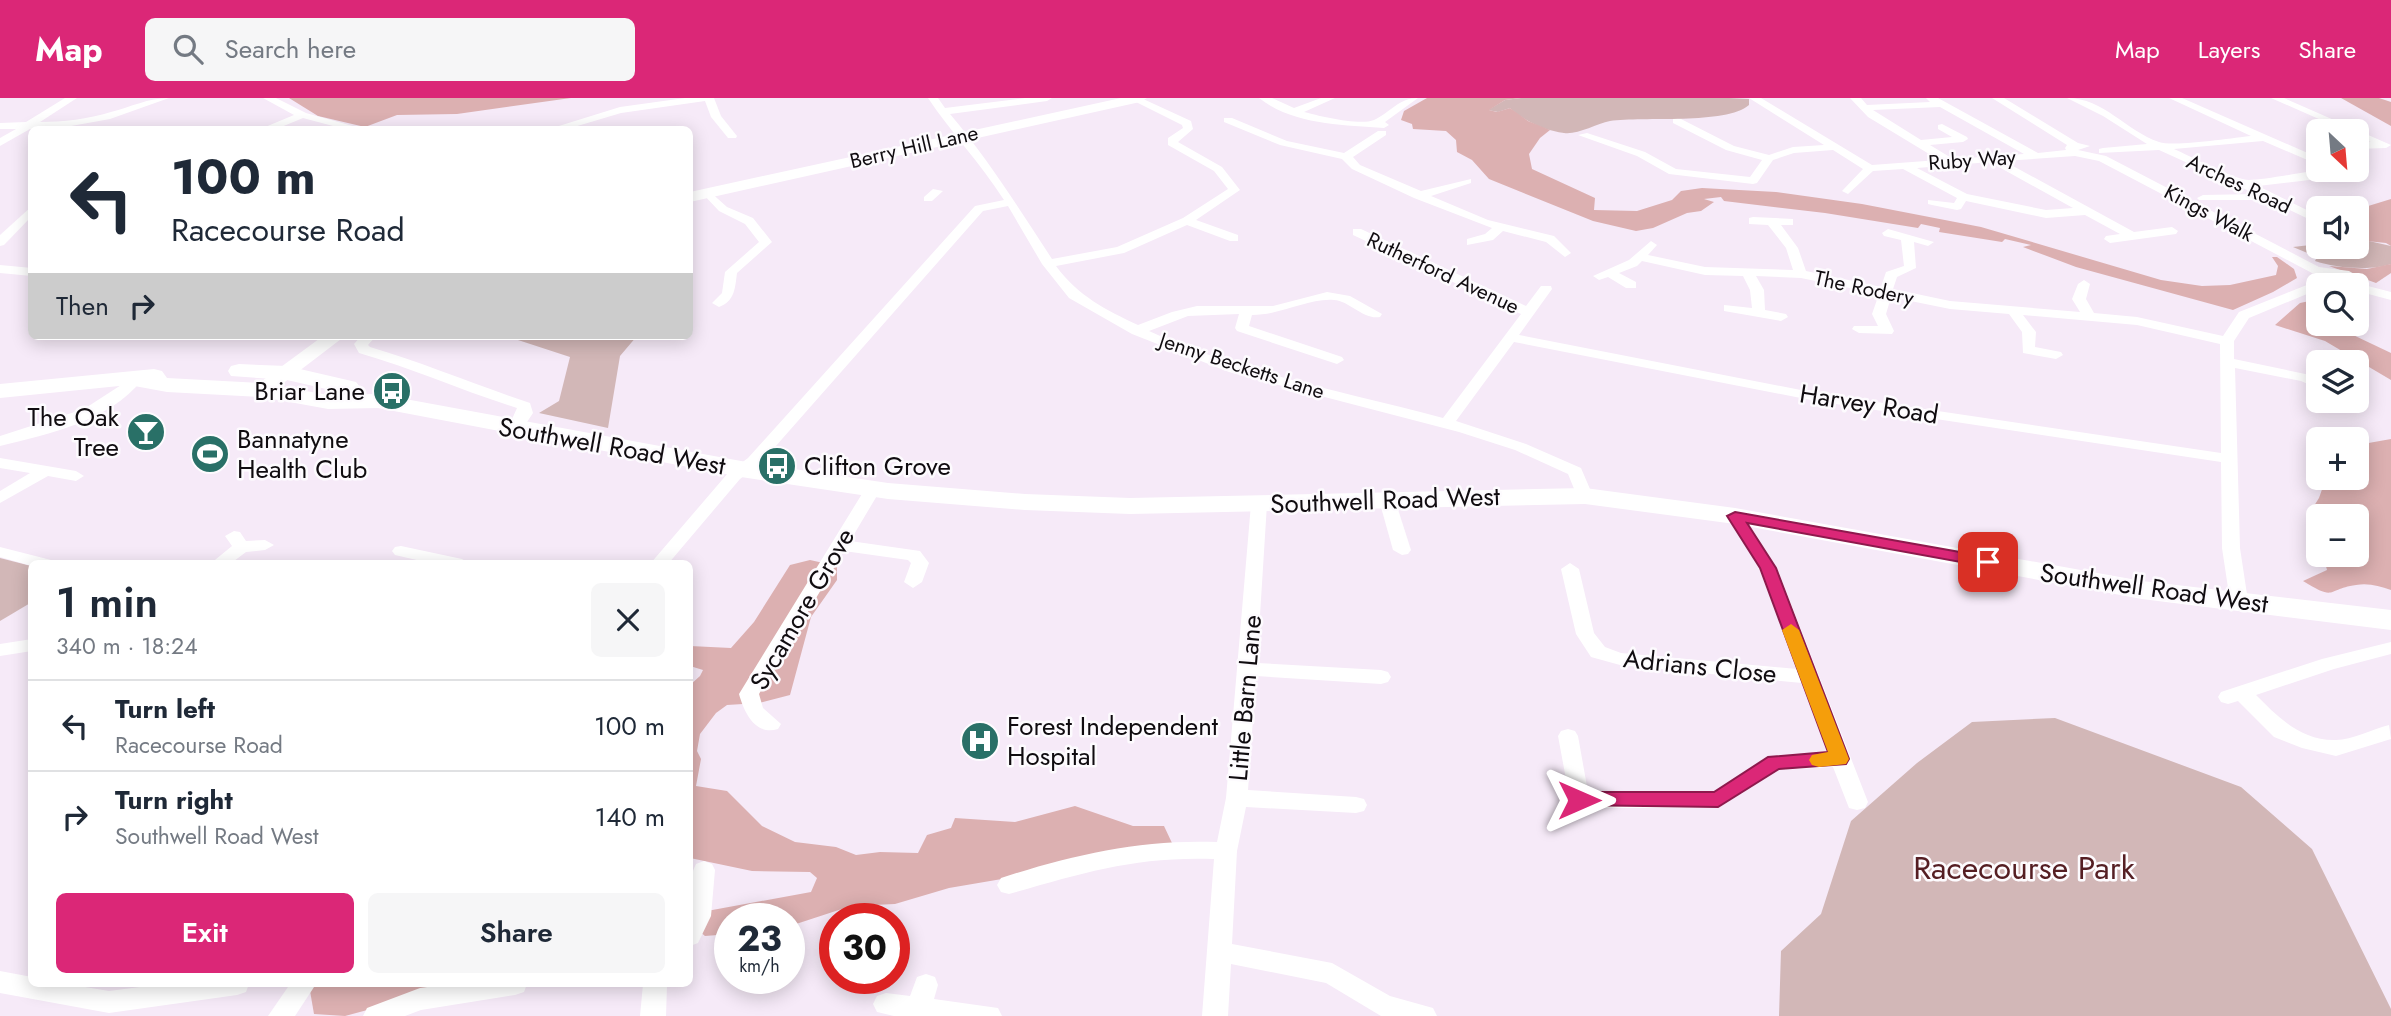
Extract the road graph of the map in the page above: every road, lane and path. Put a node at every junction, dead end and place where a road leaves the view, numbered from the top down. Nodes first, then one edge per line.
1 (72, 98) edge
2 (164, 98) edge
3 (268, 98) edge
4 (708, 98) edge
5 (933, 98) edge
6 (1047, 98) edge
7 (1137, 98) edge
8 (1264, 98) edge
9 (1330, 98) edge
10 (1413, 98) edge
11 (1754, 98) edge
12 (1855, 98) edge
13 (1997, 98) edge
14 (2072, 98) edge
15 (2174, 98) edge
16 (2277, 98) edge
17 (1936, 101) edge
18 (1863, 108) junction
19 (941, 112) junction
20 (1294, 112) junction
21 (302, 115) junction
22 (2326, 119) edge
23 (1228, 120) dead end
24 (1694, 120) dead end
25 (1677, 121) junction
26 (1664, 122) dead end
27 (29, 124) junction
28 (60, 125) junction
29 (0, 126) edge
30 (64, 126) edge
31 (273, 126) edge
32 (346, 126) edge
33 (565, 126) edge
34 (1942, 127) dead end
35 (1372, 131) junction
36 (732, 136) dead end
37 (966, 136) junction
38 (2266, 138) junction
39 (2370, 138) edge
40 (1571, 139) dead end
41 (0, 143) edge
42 (1919, 143) junction
43 (2160, 146) junction
44 (2370, 146) edge
45 (1836, 147) junction
46 (2306, 147) edge
47 (2290, 149) junction
48 (2076, 150) junction
49 (2103, 154) junction
50 (2036, 156) junction
51 (2306, 156) edge
52 (1346, 157) junction
53 (1769, 158) junction
54 (1992, 159) junction
55 (1951, 162) junction
56 (1906, 166) junction
57 (1870, 168) junction
58 (2306, 177) edge
59 (1469, 181) dead end
60 (1836, 184) dead end
61 (2245, 184) junction
62 (708, 193) junction
63 (693, 196) edge
64 (1418, 196) junction
65 (1963, 197) junction
66 (2271, 197) junction
67 (2203, 198) dead end
68 (1011, 202) junction
69 (1932, 202) dead end
70 (28, 213) edge
71 (2097, 214) junction
72 (2306, 214) edge
73 (1187, 221) junction
74 (1753, 221) dead end
75 (1772, 222) junction
76 (1789, 222) dead end
77 (1501, 227) junction
78 (1357, 232) dead end
79 (2172, 232) dead end
80 (1888, 233) dead end
81 (1565, 234) dead end
82 (2132, 236) junction
83 (1907, 237) junction
84 (1234, 238) dead end
85 (1550, 239) junction
86 (2110, 239) dead end
87 (0, 242) edge
88 (1928, 242) dead end
89 (1471, 243) dead end
90 (1651, 246) dead end
91 (1564, 253) dead end
92 (1642, 257) junction
93 (1048, 264) junction
94 (0, 269) edge
95 (28, 272) edge
96 (1747, 272) junction
97 (2311, 273) edge
98 (1801, 274) junction
99 (2084, 284) dead end
100 (1631, 285) dead end
101 (2306, 286) edge
102 (1546, 289) dead end
103 (2369, 290) edge
104 (1885, 293) junction
105 (2391, 296) edge
106 (719, 303) dead end
107 (1729, 307) dead end
108 (1246, 311) junction
109 (2014, 312) junction
110 (1530, 313) junction
111 (1759, 313) junction
112 (1375, 314) dead end
113 (2088, 315) junction
114 (1781, 317) dead end
115 (1859, 329) dead end
116 (1137, 331) junction
117 (1510, 337) junction
118 (330, 340) edge
119 (365, 340) edge
120 (2227, 341) junction
121 (2056, 355) dead end
122 (1337, 360) dead end
123 (2228, 362) junction
124 (287, 373) junction
125 (2306, 379) edge
126 (135, 380) junction
127 (262, 390) junction
128 (0, 391) edge
129 (378, 401) junction
130 (1447, 424) junction
131 (516, 428) junction
132 (0, 441) edge
133 (2230, 459) junction
134 (0, 463) edge
135 (741, 469) junction
136 (45, 471) junction
137 (76, 476) dead end
138 (873, 489) junction
139 (1584, 496) junction
140 (0, 498) edge
141 (1387, 500) junction
142 (1259, 504) junction
143 (1735, 516) junction
144 (265, 544) dead end
145 (838, 545) junction
146 (1402, 550) dead end
147 (401, 551) dead end
148 (0, 552) edge
149 (31, 560) edge
150 (221, 560) edge
151 (443, 560) edge
152 (661, 560) edge
153 (1570, 569) dead end
154 (913, 582) dead end
155 (2239, 601) junction
156 (2391, 620) edge
157 (28, 646) edge
158 (2391, 648) edge
159 (0, 650) edge
160 (1247, 669) junction
161 (1381, 677) dead end
162 (1808, 677) junction
163 (771, 724) dead end
164 (2389, 732) edge
165 (1567, 736) dead end
166 (1840, 759) junction
167 (1237, 798) junction
168 (1857, 802) dead end
169 (1356, 805) dead end
170 (1226, 851) junction
171 (704, 870) dead end
172 (1009, 885) dead end
173 (693, 929) edge
174 (1218, 951) junction
175 (0, 982) edge
176 (216, 987) edge
177 (302, 987) edge
178 (497, 987) edge
179 (655, 987) edge
180 (886, 1003) dead end
181 (281, 1016) edge
182 (376, 1016) edge
183 (653, 1016) edge
184 (989, 1016) edge
185 (1215, 1016) edge
186 (1424, 1016) edge

1 - 27 street
2 - 28 street
3 - 21 street
4 - 33 street
4 - 36 street
5 - 19 street, Jenny Becketts Lane
6 - 19 street
7 - 37 street, Berry Hill Lane
7 - 73 street
8 - 20 street
9 - 20 street
10 - 35 street
11 - 45 street
12 - 18 street
13 - 48 street
14 - 43 street, Arches Road
15 - 38 street
16 - 22 street
17 - 18 street
17 - 50 street
18 - 42 street
19 - 37 street, Jenny Becketts Lane
20 - 35 street
21 - 31 street
21 - 32 street
23 - 52 street
24 - 25 street
25 - 26 street
25 - 53 street
27 - 28 street
27 - 29 street
27 - 41 street
28 - 30 street
34 - 42 street
35 - 52 street
37 - 62 street, Berry Hill Lane
37 - 68 street, Jenny Becketts Lane
38 - 43 street
38 - 47 street
39 - 44 street
40 - 53 street
42 - 55 street
43 - 49 street
43 - 61 street, Arches Road
45 - 53 street
45 - 57 street
46 - 47 street
47 - 51 street
48 - 49 street
48 - 50 street, Ruby Way
49 - 97 street, Kings Walk
50 - 54 street, Ruby Way
52 - 64 street
54 - 55 street, Ruby Way
54 - 71 street
55 - 56 street, Ruby Way
56 - 57 street, Ruby Way
56 - 65 street
57 - 60 street
58 - 61 street
59 - 64 street
61 - 66 street, Arches Road
62 - 63 street, Berry Hill Lane
62 - 106 street
64 - 77 street
65 - 69 street
65 - 71 street
66 - 67 street
66 - 72 street, Arches Road
68 - 93 street, Jenny Becketts Lane
68 - 135 street
70 - 87 street
71 - 82 street
73 - 84 street
73 - 93 street
74 - 75 street
75 - 76 street
75 - 98 street
77 - 85 street
77 - 89 street
78 - 110 street, Rutherford Avenue
79 - 82 street
80 - 83 street
81 - 85 street
82 - 86 street
83 - 88 street
83 - 104 street
85 - 91 street
90 - 92 street
92 - 96 street, The Rodery
92 - 100 street
93 - 116 street, Jenny Becketts Lane
94 - 95 street
96 - 98 street, The Rodery
96 - 111 street
98 - 104 street, The Rodery
99 - 113 street
101 - 120 street
102 - 110 street
103 - 105 street, Kings Walk
104 - 109 street, The Rodery
104 - 115 street
107 - 111 street
108 - 112 street
108 - 116 street
108 - 122 street
109 - 113 street, The Rodery
109 - 121 street
110 - 117 street
111 - 114 street
113 - 120 street, The Rodery
116 - 130 street, Jenny Becketts Lane
117 - 130 street
117 - 133 street, Harvey Road
118 - 124 street
119 - 131 street
120 - 123 street
123 - 125 street
123 - 133 street
124 - 126 main road, Southwell Road West
124 - 127 street
124 - 129 main road, Southwell Road West
126 - 127 main road, Southwell Road West
126 - 128 main road, Southwell Road West
126 - 132 street
127 - 129 main road, Southwell Road West
129 - 131 main road, Southwell Road West
130 - 139 street, Jenny Becketts Lane
131 - 135 main road, Southwell Road West
133 - 155 street
134 - 136 street
135 - 138 main road, Southwell Road West
135 - 152 street
136 - 137 street
136 - 140 street
138 - 142 main road, Southwell Road West
138 - 145 street, Sycamore Grove
139 - 141 main road, Southwell Road West
139 - 143 main road, Southwell Road West
141 - 142 main road, Southwell Road West
141 - 146 street
142 - 160 street, Little Barn Lane
143 - 155 main road, Southwell Road West
143 - 162 street
144 - 150 street
145 - 154 street
145 - 163 street, Sycamore Grove
147 - 151 street
148 - 149 street
153 - 162 street, Adrians Close
155 - 156 main road, Southwell Road West
157 - 159 street
158 - 164 street
160 - 161 street
160 - 167 street, Little Barn Lane
162 - 166 street
165 - 166 street
166 - 168 street
167 - 169 street
167 - 170 street, Little Barn Lane
170 - 172 street
170 - 174 street, Little Barn Lane
171 - 173 street
174 - 185 street, Little Barn Lane
174 - 186 street
175 - 176 street
177 - 181 street
178 - 182 street
179 - 183 street
180 - 184 street

